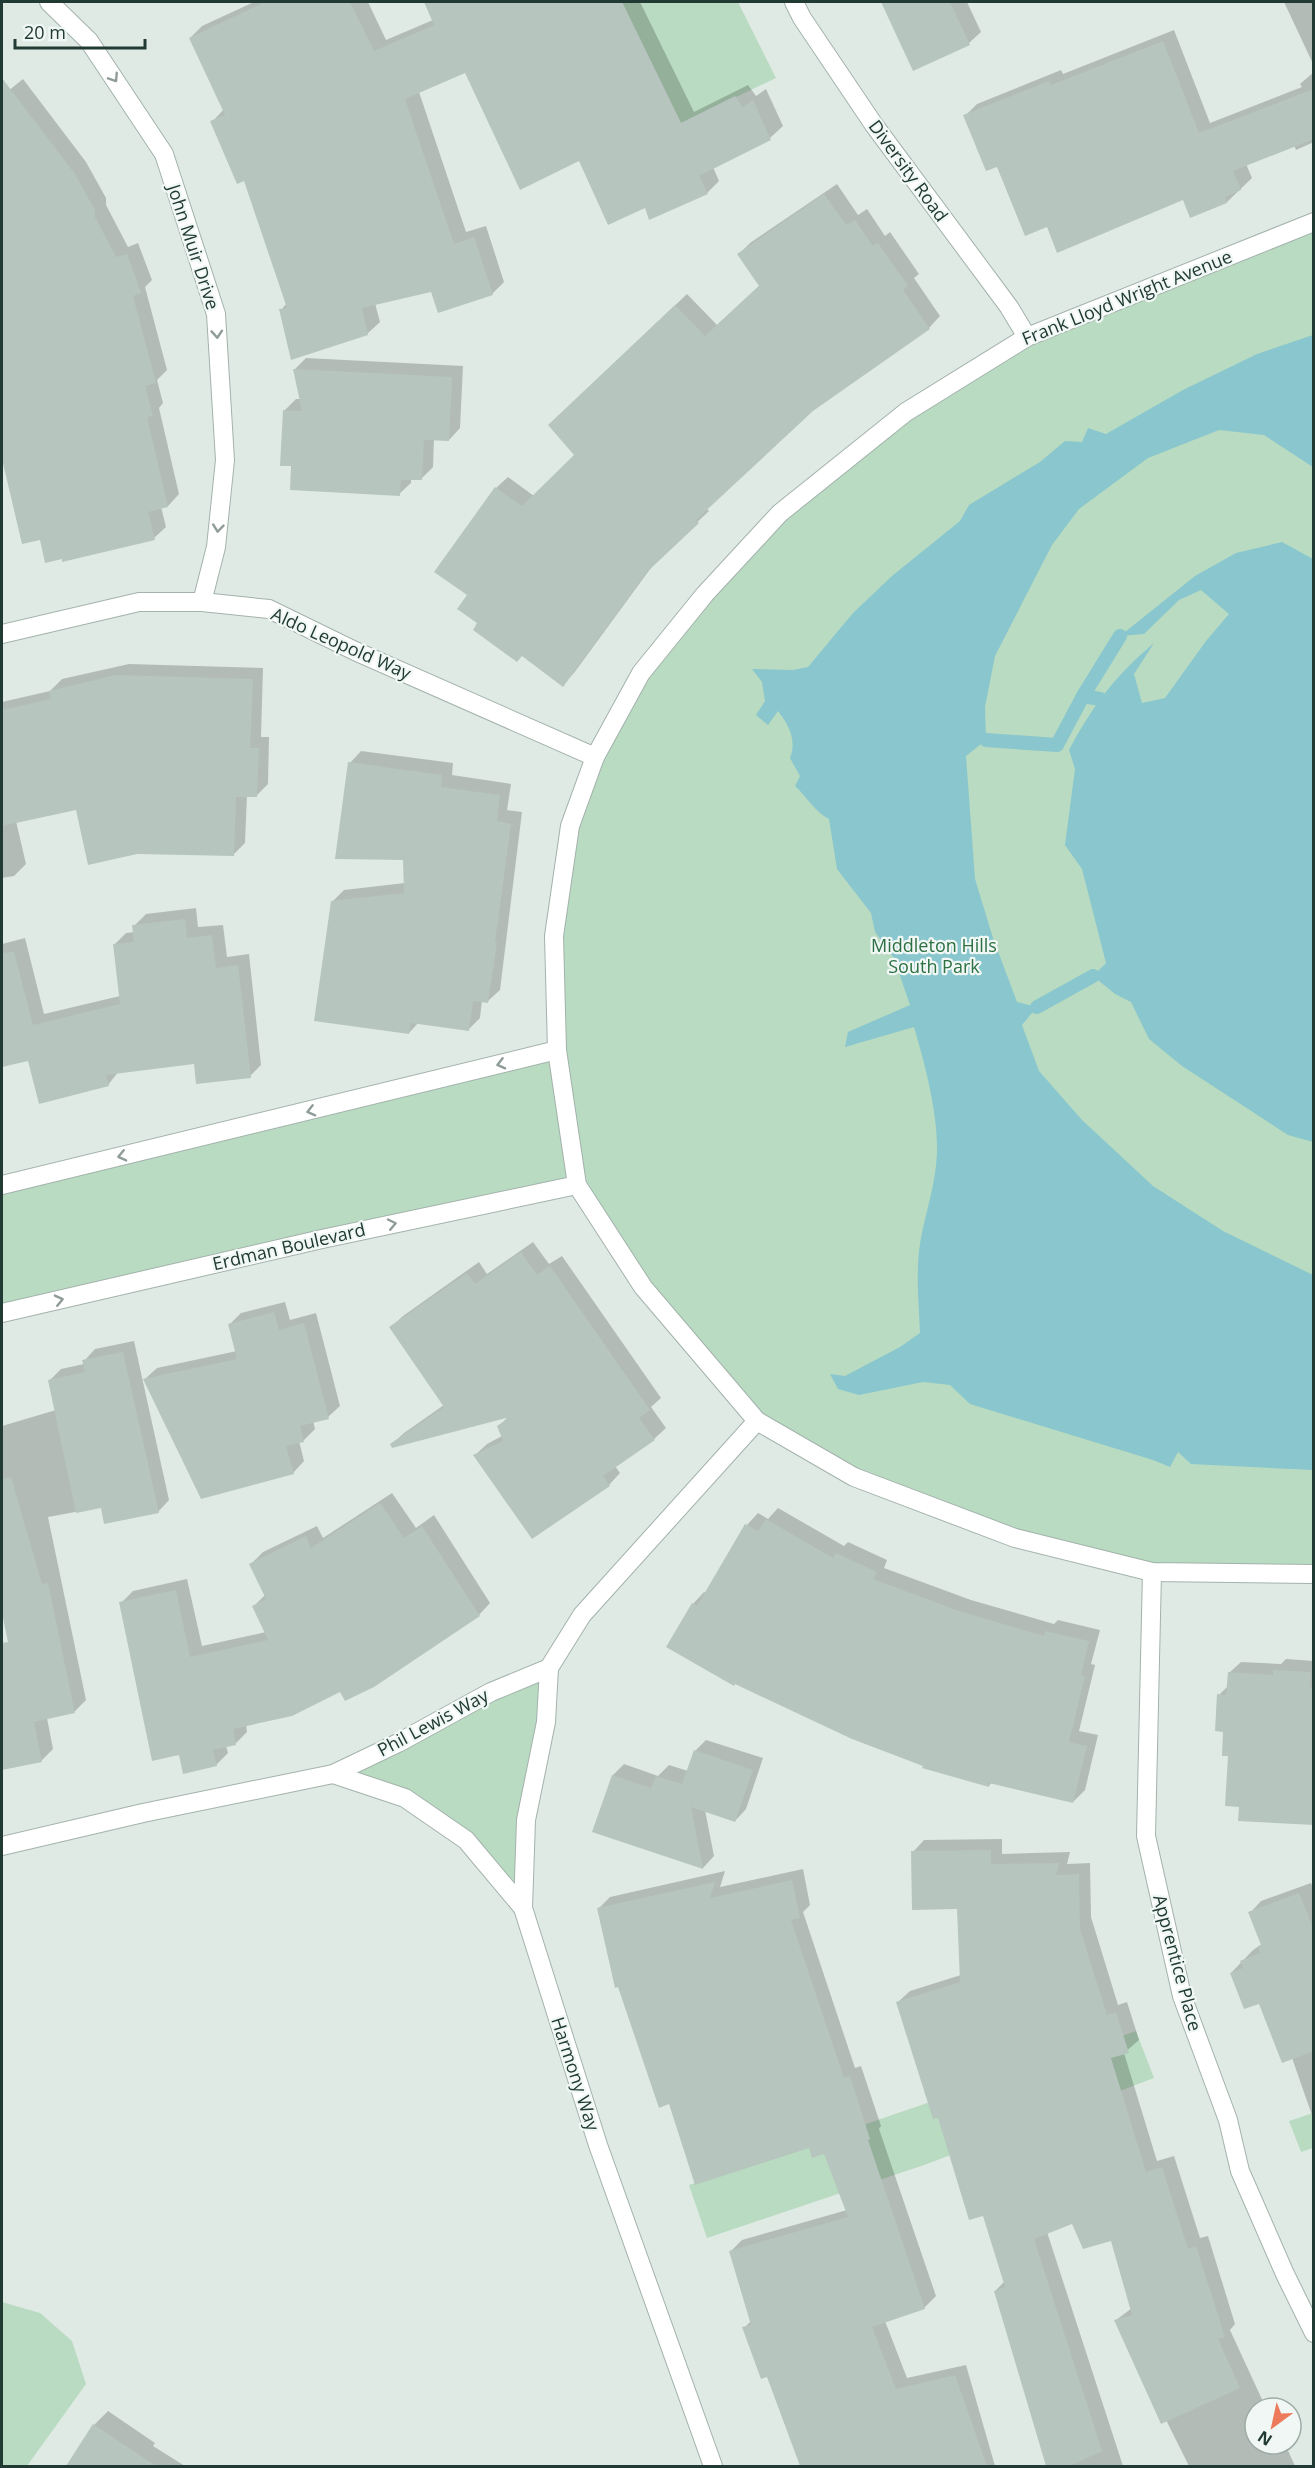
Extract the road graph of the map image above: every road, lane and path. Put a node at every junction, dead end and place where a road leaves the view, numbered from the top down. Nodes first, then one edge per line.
1 (49, 2) edge
2 (794, 2) edge
3 (1314, 222) edge
4 (1027, 337) junction
5 (202, 602) junction
6 (2, 634) edge
7 (595, 757) junction
8 (557, 1050) junction
9 (2, 1185) edge
10 (577, 1185) junction
11 (2, 1313) edge
12 (757, 1421) junction
13 (1152, 1572) junction
14 (1314, 1574) edge
15 (549, 1668) junction
16 (333, 1774) junction
17 (2, 1846) edge
18 (523, 1908) junction
19 (1314, 2333) edge
20 (713, 2466) edge

1 -> 5 street, John Muir Drive
2 - 4 street, Diversity Road
3 - 4 street, Frank Lloyd Wright Avenue
4 - 7 street, Frank Lloyd Wright Avenue
5 - 6 street, Aldo Leopold Way
5 - 7 street, Aldo Leopold Way
7 - 8 street, Frank Lloyd Wright Avenue
8 -> 9 street
8 - 10 street, Frank Lloyd Wright Avenue
11 -> 10 street, Erdman Boulevard
10 - 12 street, Frank Lloyd Wright Avenue
12 - 13 street, Frank Lloyd Wright Avenue
12 - 15 street
13 - 14 street, Frank Lloyd Wright Avenue
13 - 19 street, Apprentice Place
15 - 16 street, Phil Lewis Way
15 - 18 street, Harmony Way
16 - 17 street, Phil Lewis Way
16 - 18 street
18 - 20 street, Harmony Way

